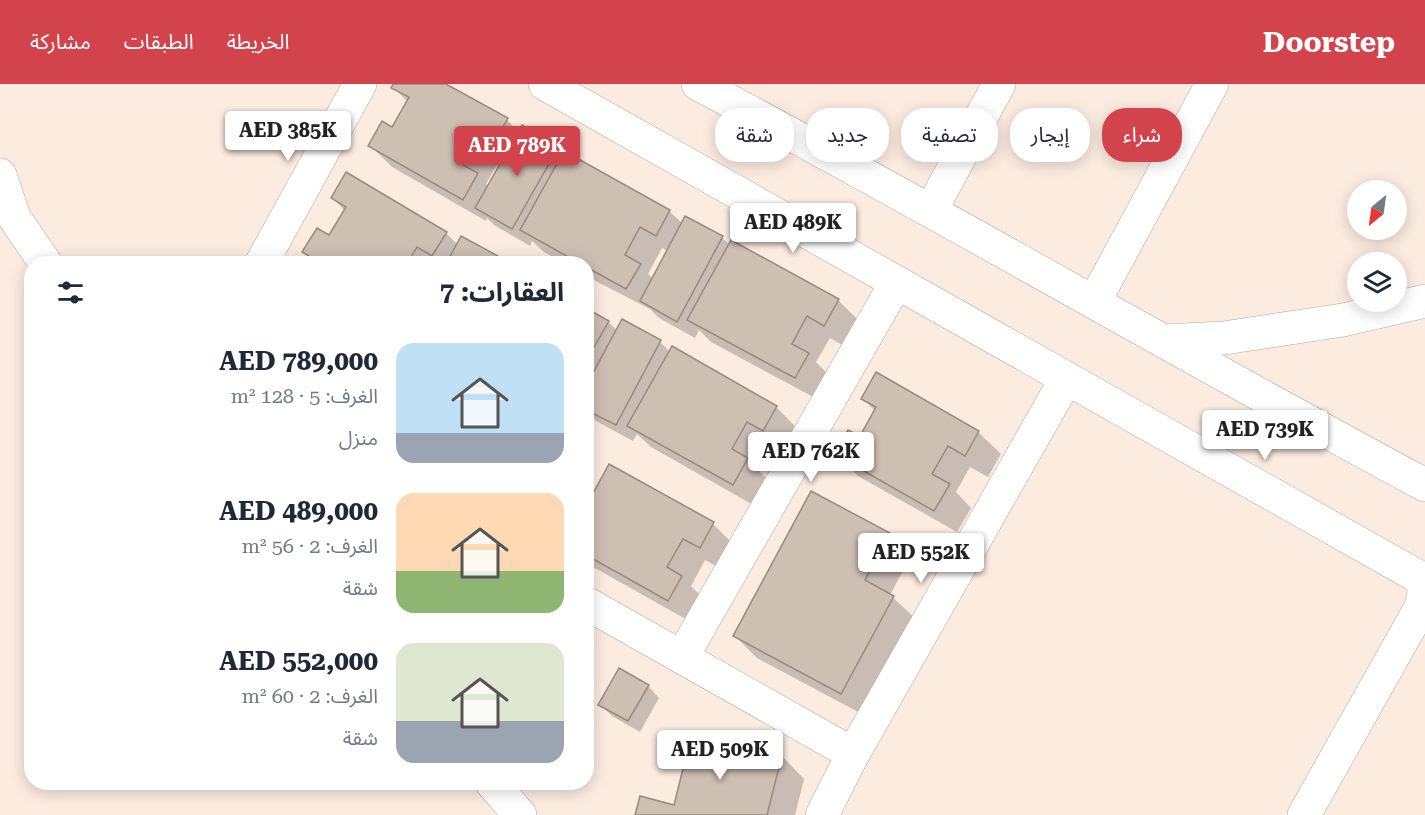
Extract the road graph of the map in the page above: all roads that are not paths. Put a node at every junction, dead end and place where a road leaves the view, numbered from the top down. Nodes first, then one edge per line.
1 (360, 84) edge
2 (545, 84) edge
3 (698, 84) edge
4 (999, 84) edge
5 (1212, 84) edge
6 (0, 175) edge
7 (931, 210) junction
8 (41, 256) edge
9 (265, 256) edge
10 (896, 283) junction
11 (1425, 301) edge
12 (1094, 302) junction
13 (1163, 341) junction
14 (1066, 379) junction
15 (1425, 485) edge
16 (1425, 587) edge
17 (594, 608) edge
18 (682, 657) junction
19 (854, 754) junction
20 (498, 790) edge
21 (520, 815) edge
22 (822, 815) edge
23 (1304, 815) edge

1 - 9 street
2 - 10 street
3 - 7 street
4 - 7 street
5 - 12 street
6 - 8 street
7 - 12 street
10 - 14 street
10 - 18 street
11 - 13 street
12 - 13 street
13 - 15 street
14 - 16 street
14 - 19 street
16 - 23 street
17 - 18 street
18 - 19 street
19 - 22 street
20 - 21 street

